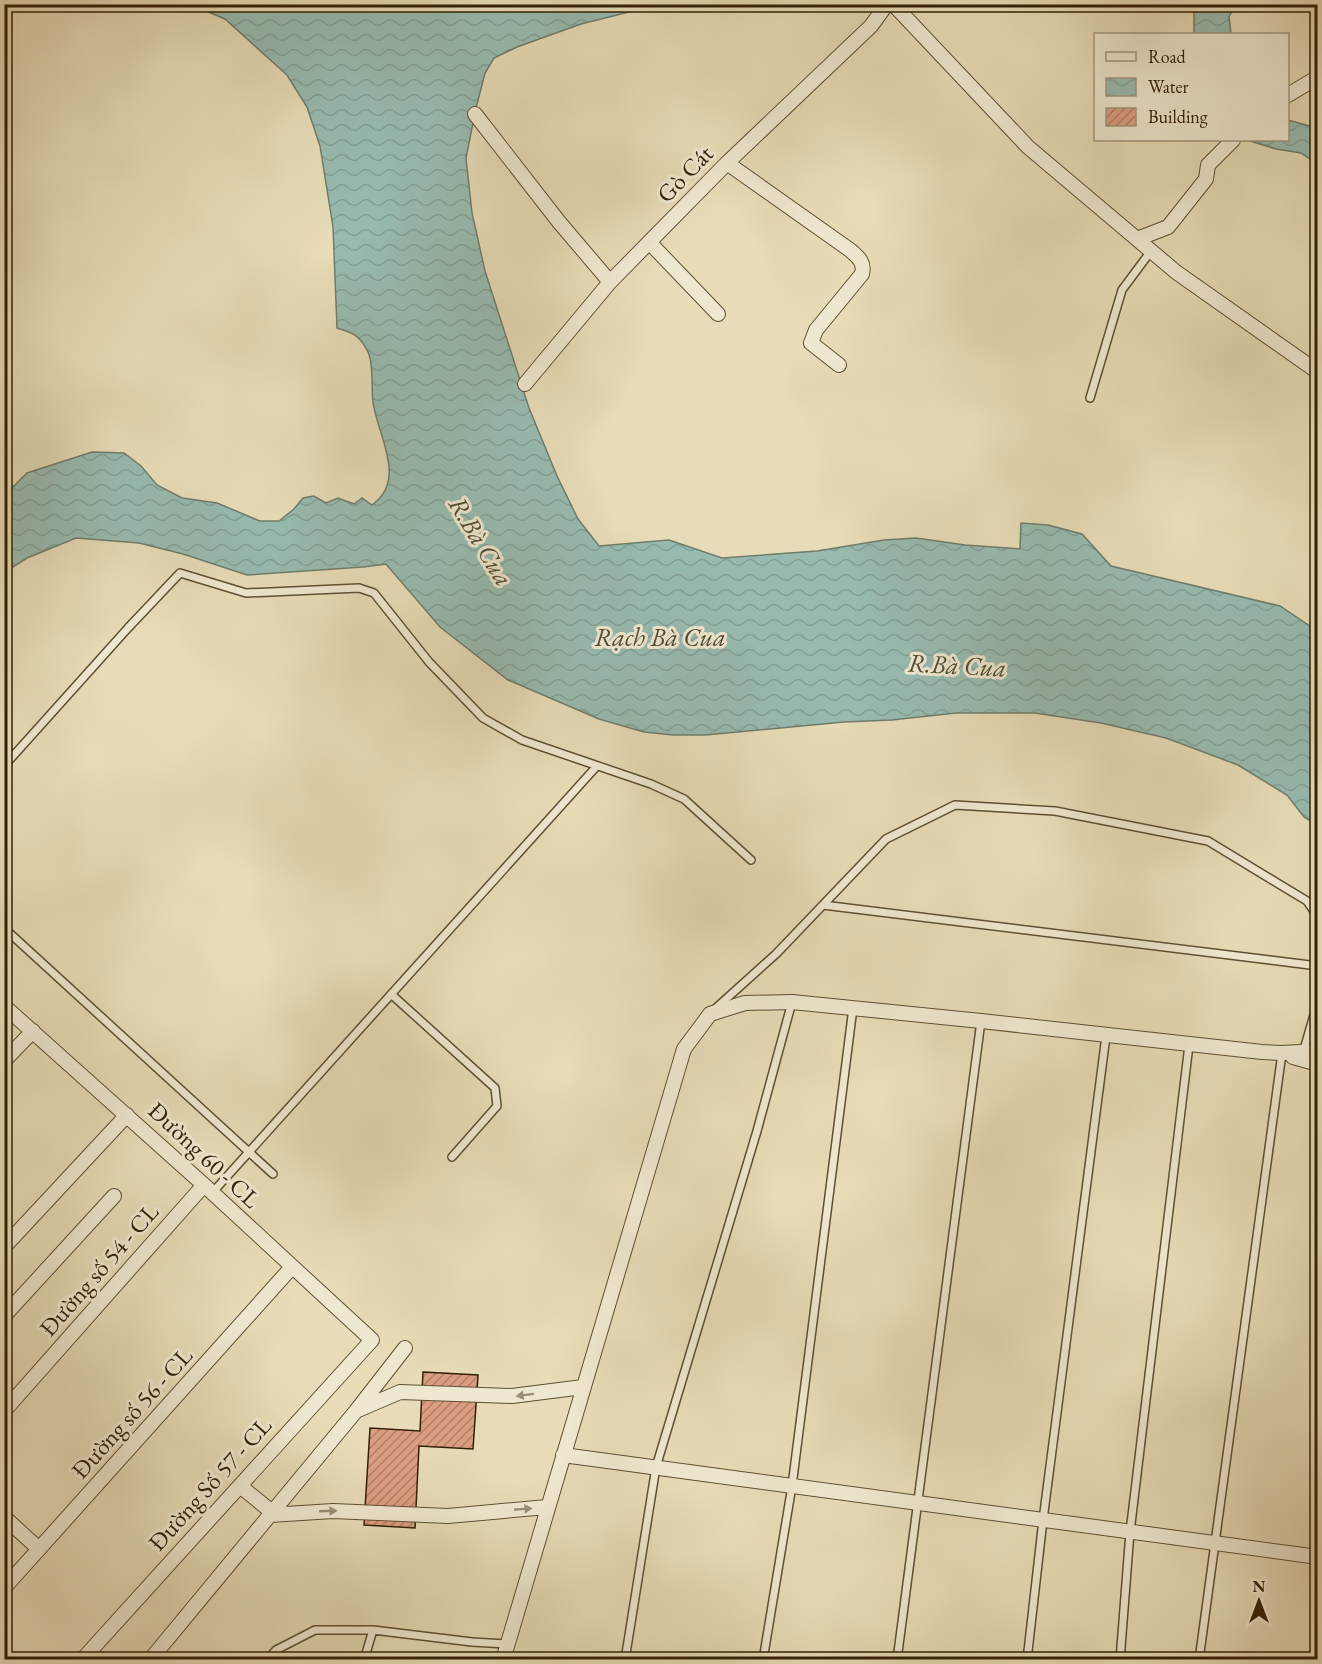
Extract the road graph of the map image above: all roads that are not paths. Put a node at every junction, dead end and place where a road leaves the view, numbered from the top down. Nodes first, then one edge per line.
1 (887, 4) edge
2 (892, 4) edge
3 (1317, 77) edge
4 (1289, 94) edge
5 (475, 114) dead end
6 (1232, 141) edge
7 (727, 163) junction
8 (1137, 239) junction
9 (649, 242) junction
10 (1151, 251) junction
11 (610, 282) junction
12 (718, 314) dead end
13 (839, 364) dead end
14 (1317, 372) edge
15 (525, 384) dead end
16 (1090, 398) dead end
17 (4, 766) edge
18 (596, 767) junction
19 (751, 860) dead end
20 (823, 905) junction
21 (1317, 917) edge
22 (4, 928) edge
23 (1317, 966) edge
24 (391, 994) junction
25 (1317, 1001) edge
26 (792, 1002) junction
27 (4, 1006) edge
28 (854, 1007) junction
29 (710, 1014) junction
30 (981, 1021) junction
31 (33, 1031) junction
32 (1107, 1036) junction
33 (1190, 1045) junction
34 (1317, 1051) edge
35 (1282, 1053) junction
36 (1303, 1053) junction
37 (4, 1061) edge
38 (1317, 1064) edge
39 (127, 1115) junction
40 (249, 1152) junction
41 (452, 1157) dead end
42 (273, 1174) dead end
43 (208, 1189) junction
44 (114, 1196) dead end
45 (4, 1246) edge
46 (292, 1267) junction
47 (4, 1316) edge
48 (372, 1340) joint
49 (405, 1348) dead end
50 (583, 1388) junction
51 (4, 1411) edge
52 (356, 1411) junction
53 (563, 1455) junction
54 (656, 1467) junction
55 (240, 1486) junction
56 (792, 1486) junction
57 (918, 1503) junction
58 (547, 1507) junction
59 (271, 1514) junction
60 (4, 1517) edge
61 (1043, 1520) junction
62 (1130, 1532) junction
63 (1215, 1543) junction
64 (39, 1549) junction
65 (1317, 1557) edge
66 (4, 1588) edge
67 (373, 1629) junction
68 (506, 1644) junction
69 (82, 1659) edge
70 (150, 1659) edge
71 (267, 1659) edge
72 (364, 1659) edge
73 (503, 1659) edge
74 (625, 1659) edge
75 (763, 1659) edge
76 (897, 1659) edge
77 (1027, 1659) edge
78 (1120, 1659) edge
79 (1199, 1659) edge

1 - 7 street, Gò Cát
2 - 8 street
3 - 4 street
5 - 11 street
6 - 8 street
7 - 9 street, Gò Cát
7 - 13 street
8 - 10 street
9 - 11 street, Gò Cát
9 - 12 street
10 - 14 street
10 - 16 lane
11 - 15 street, Gò Cát
17 - 18 lane
18 - 19 lane
18 - 24 lane
20 - 21 lane
20 - 23 lane
20 - 29 lane
22 - 40 lane
24 - 40 lane
24 - 41 lane
25 - 36 lane
26 - 28 street
26 - 29 street
26 - 54 lane
27 - 31 street, Đường 60 - CL
28 - 30 street
28 - 56 lane
29 - 50 street
30 - 32 street
30 - 57 lane
31 - 37 street
31 - 39 street, Đường 60 - CL
32 - 33 street
32 - 61 lane
33 - 35 street
33 - 62 lane
34 - 36 street
35 - 36 street
35 - 38 street
35 - 63 lane
39 - 43 street, Đường 60 - CL
39 - 45 street
40 - 42 lane
40 - 43 lane
43 - 46 street, Đường 60 - CL
43 - 51 street, Đường số 54 - CL
44 - 47 street
46 - 48 street, Đường 60 - CL
46 - 64 street, Đường số 56 - CL
48 - 55 street, Đường Số 57 - CL
49 - 52 street
50 -> 52 street
50 - 53 street
52 - 59 street
53 - 54 street
53 - 58 street
54 - 56 street
54 - 74 lane
55 - 59 street
55 - 69 street, Đường Số 57 - CL
56 - 57 street
56 - 75 lane
57 - 61 street
57 - 76 lane
59 -> 58 street
58 - 68 street
59 - 70 street
60 - 64 street
61 - 62 street
61 - 77 lane
62 - 63 street
62 - 78 lane
63 - 65 street
63 - 79 lane
64 - 66 street, Đường số 56 - CL
67 - 68 lane
67 - 71 lane
67 - 72 lane
68 - 73 street

